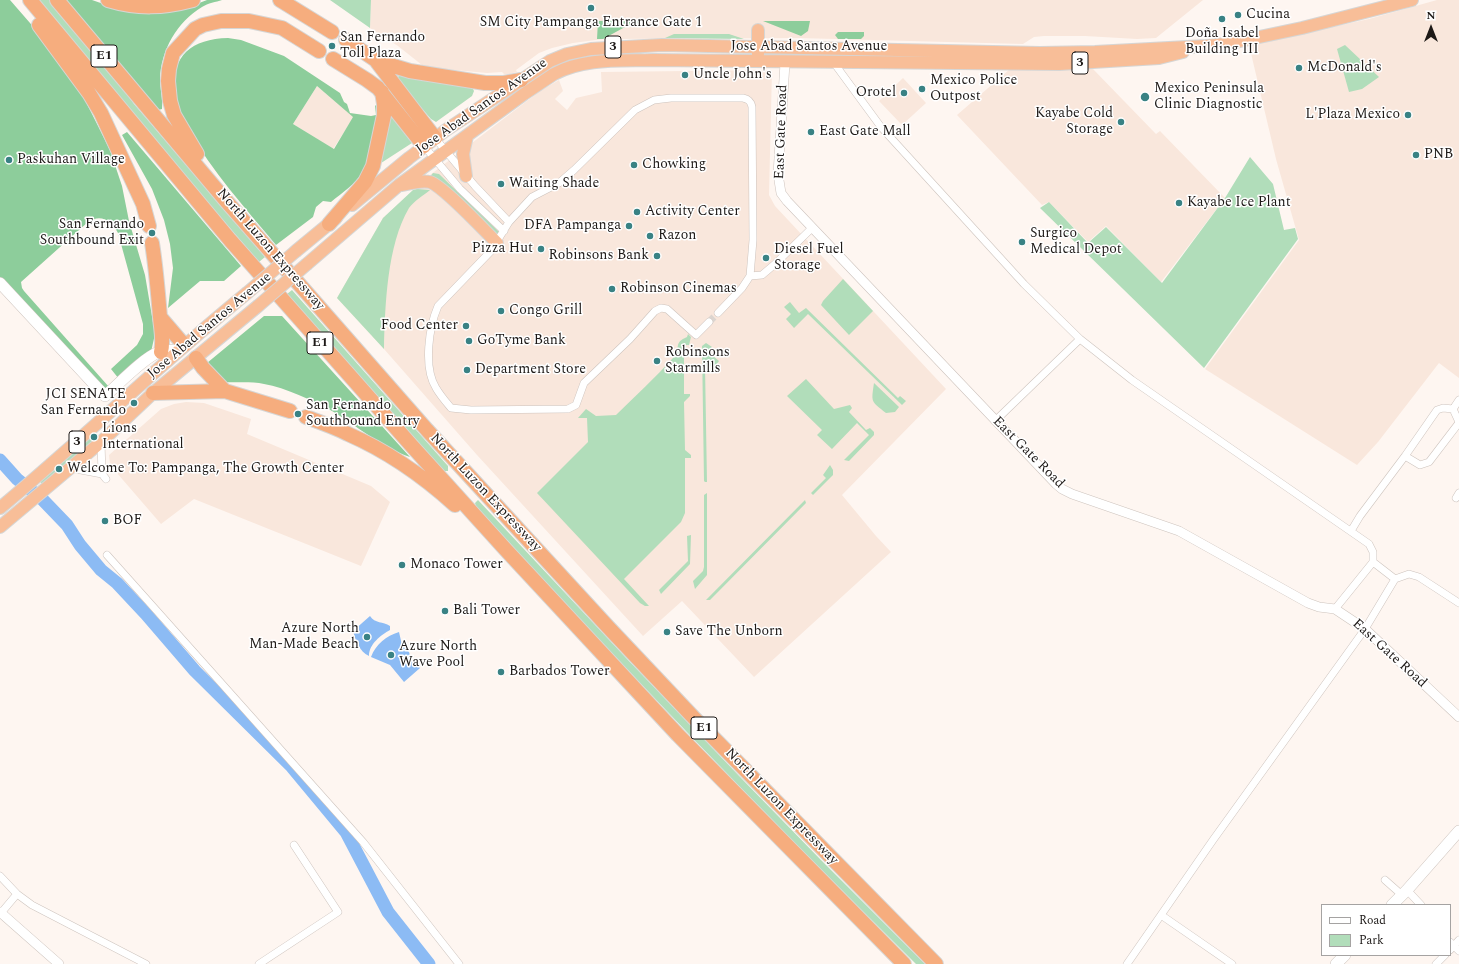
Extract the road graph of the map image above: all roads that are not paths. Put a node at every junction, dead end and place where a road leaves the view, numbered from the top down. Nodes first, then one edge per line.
1 (22, 0) edge
2 (30, 0) edge
3 (57, 0) edge
4 (108, 0) edge
5 (193, 0) edge
6 (280, 0) edge
7 (1412, 0) edge
8 (758, 30) dead end
9 (332, 32) dead end
10 (346, 40) dead end
11 (319, 51) dead end
12 (758, 51) junction
13 (953, 51) junction
14 (1074, 58) junction
15 (333, 59) dead end
16 (653, 60) junction
17 (377, 61) junction
18 (785, 62) junction
19 (883, 62) junction
20 (834, 63) junction
21 (953, 63) junction
22 (521, 80) junction
23 (382, 92) junction
24 (467, 136) junction
25 (429, 142) junction
26 (446, 151) junction
27 (434, 159) junction
28 (466, 176) junction
29 (399, 185) junction
30 (227, 202) junction
31 (510, 222) junction
32 (329, 224) junction
33 (149, 226) dead end
34 (812, 228) junction
35 (504, 231) junction
36 (152, 243) dead end
37 (497, 243) junction
38 (750, 276) junction
39 (0, 283) edge
40 (718, 313) tunnel mouth
41 (160, 317) junction
42 (709, 322) tunnel mouth
43 (1080, 339) junction
44 (181, 348) junction
45 (158, 353) junction
46 (196, 358) junction
47 (146, 379) junction
48 (225, 391) junction
49 (153, 393) junction
50 (1459, 400) edge
51 (1453, 409) junction
52 (290, 411) dead end
53 (306, 417) dead end
54 (995, 421) junction
55 (101, 442) junction
56 (1405, 456) junction
57 (70, 468) junction
58 (5, 504) edge
59 (0, 527) edge
60 (1351, 531) junction
61 (506, 550) junction
62 (107, 555) dead end
63 (1373, 562) junction
64 (1394, 579) junction
65 (1459, 603) edge
66 (1335, 609) junction
67 (1365, 629) junction
68 (1459, 718) edge
69 (1459, 831) edge
70 (294, 846) dead end
71 (0, 876) edge
72 (1386, 880) dead end
73 (17, 894) junction
74 (1400, 899) edge
75 (1418, 904) edge
76 (0, 912) edge
77 (1161, 915) junction
78 (1459, 940) edge
79 (1453, 947) edge
80 (1344, 956) edge
81 (1444, 956) edge
82 (59, 964) edge
83 (146, 964) edge
84 (259, 964) edge
85 (459, 964) edge
86 (904, 964) edge
87 (936, 964) edge
88 (1127, 964) edge
89 (1232, 964) edge
90 (1336, 964) edge
91 (1436, 964) edge

1 - 33 highway
2 - 61 highway, North Luzon Expressway / E1
3 - 30 highway, North Luzon Expressway / E1
4 - 5 highway
6 - 9 highway
7 - 14 highway, Jose Abad Santos Avenue / 3
8 - 12 highway
10 - 17 highway
11 - 30 highway
12 - 13 highway, Jose Abad Santos Avenue / 3
12 - 16 highway
12 - 19 highway
12 - 22 highway, Jose Abad Santos Avenue / 3
13 - 14 highway, Jose Abad Santos Avenue / 3
13 - 21 highway
14 - 21 highway, Jose Abad Santos Avenue / 3
15 - 23 highway
16 - 18 highway, Jose Abad Santos Avenue / 3
16 - 24 highway, Jose Abad Santos Avenue / 3
17 - 22 highway
17 - 25 highway
18 - 20 highway, Jose Abad Santos Avenue / 3
18 - 34 street, East Gate Road
19 - 20 highway, Jose Abad Santos Avenue / 3
19 - 21 highway, Jose Abad Santos Avenue / 3
20 - 43 street
22 - 25 highway, Jose Abad Santos Avenue / 3
23 - 25 highway
23 - 32 highway
24 - 26 highway, Jose Abad Santos Avenue / 3
24 - 28 highway
25 - 26 street
25 - 27 street
25 - 32 highway, Jose Abad Santos Avenue / 3
26 - 27 highway, Jose Abad Santos Avenue / 3
26 - 28 street
27 - 29 highway, Jose Abad Santos Avenue / 3
27 - 35 street
28 - 31 street
29 - 37 highway
29 - 46 highway, Jose Abad Santos Avenue / 3, bridge
30 - 87 highway, North Luzon Expressway / E1
31 - 35 street
31 - 38 street
32 - 44 highway, Jose Abad Santos Avenue / 3, bridge
34 - 38 street
34 - 54 street, East Gate Road
35 - 37 street
36 - 41 highway
37 - 42 street
38 - 40 street
39 - 45 main road
41 - 44 highway
41 - 45 highway
43 - 54 street
43 - 60 street
44 - 45 main road
44 - 46 highway
44 - 47 highway, Jose Abad Santos Avenue / 3
45 - 47 highway
46 - 48 highway
46 - 49 highway, Jose Abad Santos Avenue / 3
47 - 58 highway, Jose Abad Santos Avenue / 3
48 - 49 highway
48 - 52 highway
49 - 55 highway, Jose Abad Santos Avenue / 3
50 - 51 street
51 - 56 street
51 - 56 street
53 - 61 highway
54 - 66 street, East Gate Road
55 - 57 highway, Jose Abad Santos Avenue / 3
55 - 57 street
56 - 60 street
57 - 59 highway, Jose Abad Santos Avenue / 3
60 - 63 street
61 - 86 highway, North Luzon Expressway / E1
62 - 85 street
63 - 64 street
63 - 66 street
64 - 65 street
64 - 67 street
66 - 67 street, East Gate Road
67 - 68 street, East Gate Road
67 - 77 street
69 - 74 main road
70 - 84 street
71 - 73 street
72 - 74 street
73 - 76 street
73 - 83 street
74 - 75 street
76 - 82 street
77 - 88 street
77 - 89 street
78 - 79 street
80 - 90 main road
81 - 91 street

